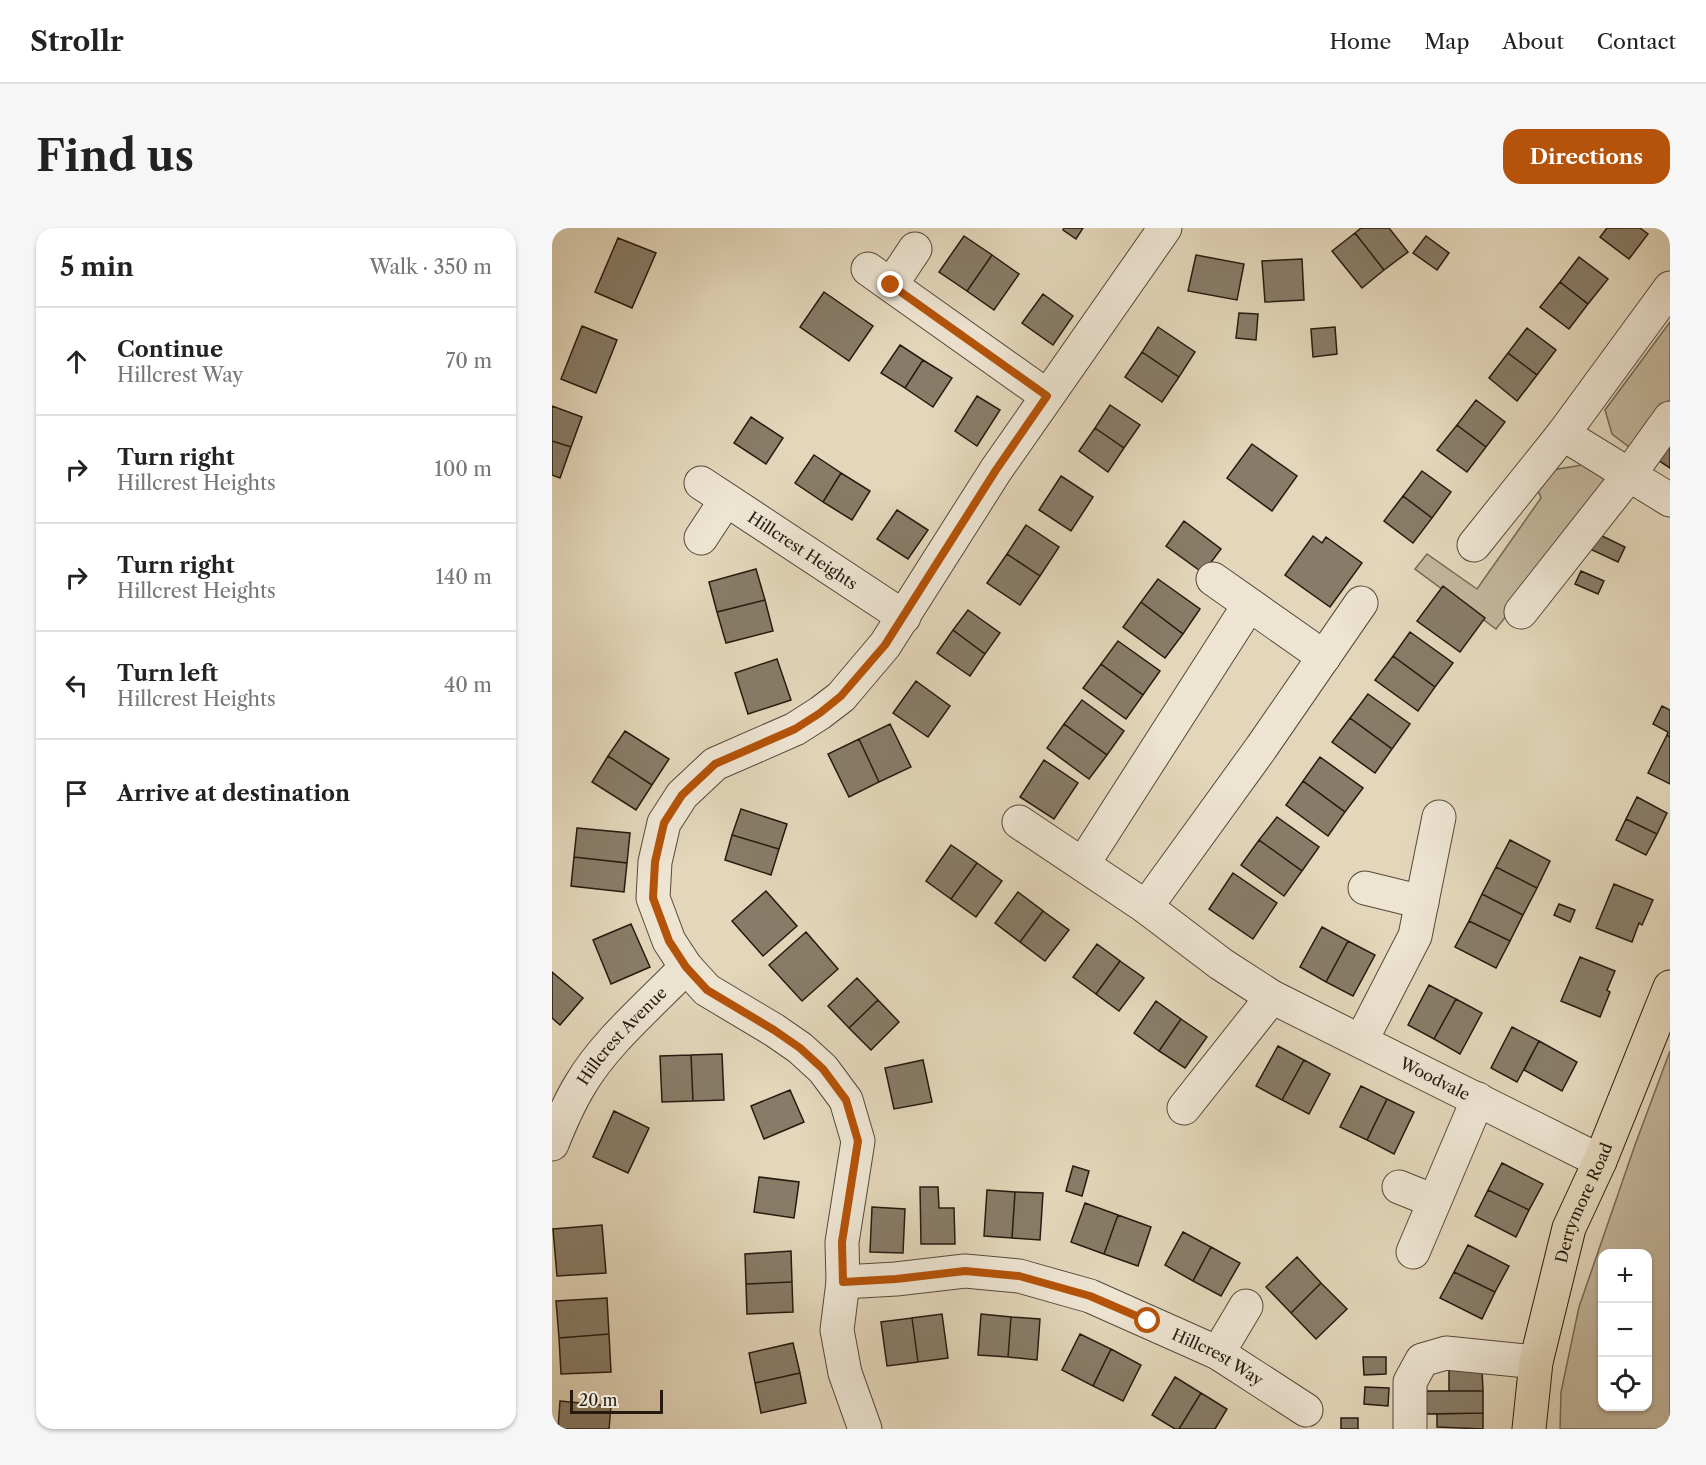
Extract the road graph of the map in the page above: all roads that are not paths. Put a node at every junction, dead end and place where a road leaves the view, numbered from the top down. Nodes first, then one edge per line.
1 (1165, 228) edge
2 (915, 249) dead end
3 (1670, 288) edge
4 (1047, 396) junction
5 (1670, 418) edge
6 (1563, 434) junction
7 (1629, 475) junction
8 (1670, 500) edge
9 (701, 538) dead end
10 (1474, 545) dead end
11 (1213, 579) dead end
12 (1361, 603) dead end
13 (1249, 605) junction
14 (1521, 612) dead end
15 (904, 617) junction
16 (1324, 657) junction
17 (1439, 817) dead end
18 (1019, 822) dead end
19 (1083, 864) junction
20 (1365, 888) dead end
21 (1422, 902) junction
22 (1146, 907) junction
23 (686, 967) junction
24 (1670, 987) edge
25 (1272, 996) junction
26 (1361, 1041) junction
27 (1478, 1099) junction
28 (1184, 1108) dead end
29 (552, 1144) edge
30 (1600, 1161) junction
31 (1399, 1187) dead end
32 (1434, 1201) junction
33 (1413, 1252) dead end
34 (843, 1282) junction
35 (1246, 1306) dead end
36 (1218, 1353) junction
37 (1536, 1362) junction
38 (1306, 1410) dead end
39 (865, 1429) edge
40 (1410, 1429) edge
41 (1529, 1429) edge

1 - 4 street
2 - 4 street
3 - 6 street
4 - 15 street
5 - 7 street
6 - 7 street
6 - 10 street
7 - 8 street
7 - 14 street
9 - 15 street, Hillcrest Heights
11 - 13 street
12 - 16 street
13 - 16 street
13 - 19 street
15 - 23 street
16 - 22 street
17 - 21 street
18 - 19 street, Woodvale
19 - 22 street, Woodvale
20 - 21 street
21 - 26 street
22 - 25 street, Woodvale
23 - 29 street, Hillcrest Avenue
23 - 34 street
24 - 30 main road, Derrymore Road
25 - 26 street, Woodvale
25 - 28 street
26 - 27 street, Woodvale
27 - 30 street, Woodvale
27 - 32 street
30 - 37 main road, Derrymore Road
31 - 32 street
32 - 33 street
34 - 36 street, Hillcrest Way
34 - 39 street
35 - 36 street
36 - 38 street, Hillcrest Way
37 - 40 street
37 - 41 main road, Derrymore Road

